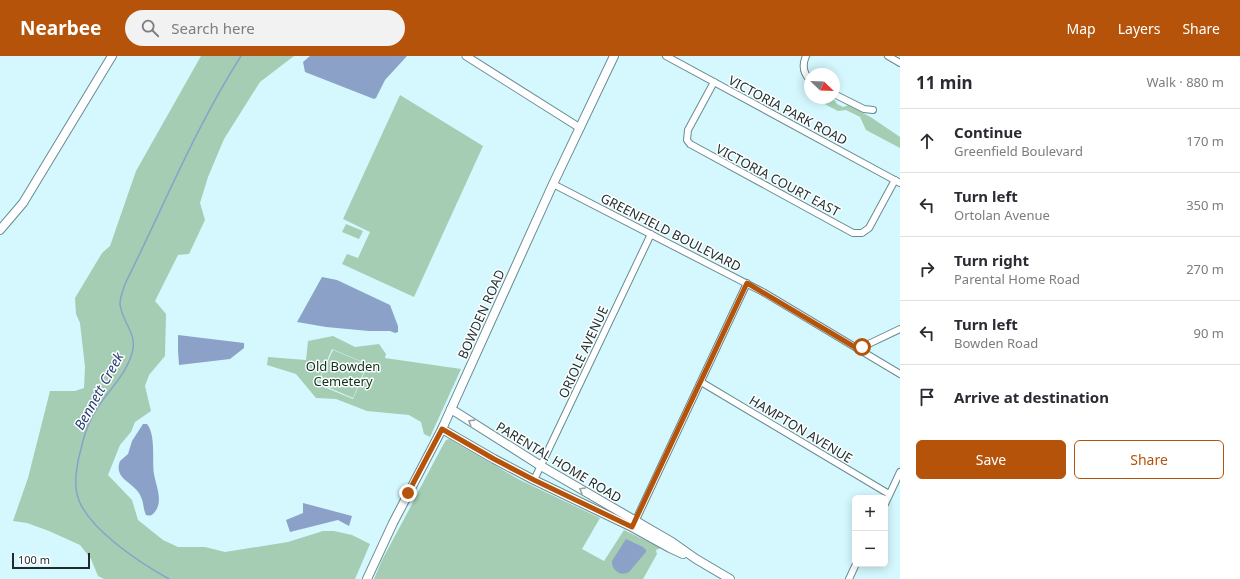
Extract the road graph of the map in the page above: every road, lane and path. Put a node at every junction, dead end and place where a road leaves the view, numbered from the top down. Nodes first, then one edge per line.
1 (112, 56) edge
2 (466, 56) edge
3 (614, 56) edge
4 (666, 56) edge
5 (806, 56) edge
6 (891, 57) edge
7 (900, 63) edge
8 (804, 68) edge
9 (714, 82) junction
10 (840, 97) edge
11 (873, 110) dead end
12 (580, 128) junction
13 (898, 181) edge
14 (553, 184) junction
15 (0, 230) edge
16 (651, 234) junction
17 (747, 283) junction
18 (900, 329) edge
19 (858, 349) junction
20 (900, 374) edge
21 (701, 382) junction
22 (451, 409) junction
23 (442, 429) junction
24 (541, 466) junction
25 (900, 472) edge
26 (534, 480) junction
27 (889, 494) joint
28 (616, 510) junction
29 (611, 517) junction
30 (634, 524) junction
31 (855, 567) edge
32 (367, 579) edge
33 (730, 579) edge
34 (849, 579) edge

1 - 15 main road
2 - 12 street
3 - 12 main road, BOWDEN ROAD
4 - 9 street, VICTORIA PARK ROAD
5 - 8 street
6 - 7 street
9 - 13 street, VICTORIA PARK ROAD
9 - 13 street, VICTORIA COURT EAST
10 - 11 street
12 - 14 main road, BOWDEN ROAD
14 - 16 street, GREENFIELD BOULEVARD
14 - 22 main road, BOWDEN ROAD
16 - 17 street, GREENFIELD BOULEVARD
16 - 24 street, ORIOLE AVENUE
17 - 19 street, GREENFIELD BOULEVARD
17 - 21 street
18 - 19 street
19 - 20 street, GREENFIELD BOULEVARD
21 - 27 street, HAMPTON AVENUE
21 - 30 street
22 - 23 main road, BOWDEN ROAD
24 -> 22 main road, PARENTAL HOME ROAD
23 - 26 main road, PARENTAL HOME ROAD
23 - 32 main road, BOWDEN ROAD
24 - 26 street, ORIOLE AVENUE
28 -> 24 main road, PARENTAL HOME ROAD
25 - 27 street
26 - 29 main road, PARENTAL HOME ROAD
28 - 29 street
28 - 30 main road, PARENTAL HOME ROAD
29 - 30 main road, PARENTAL HOME ROAD
30 - 33 main road, PARENTAL HOME ROAD
31 - 34 street

